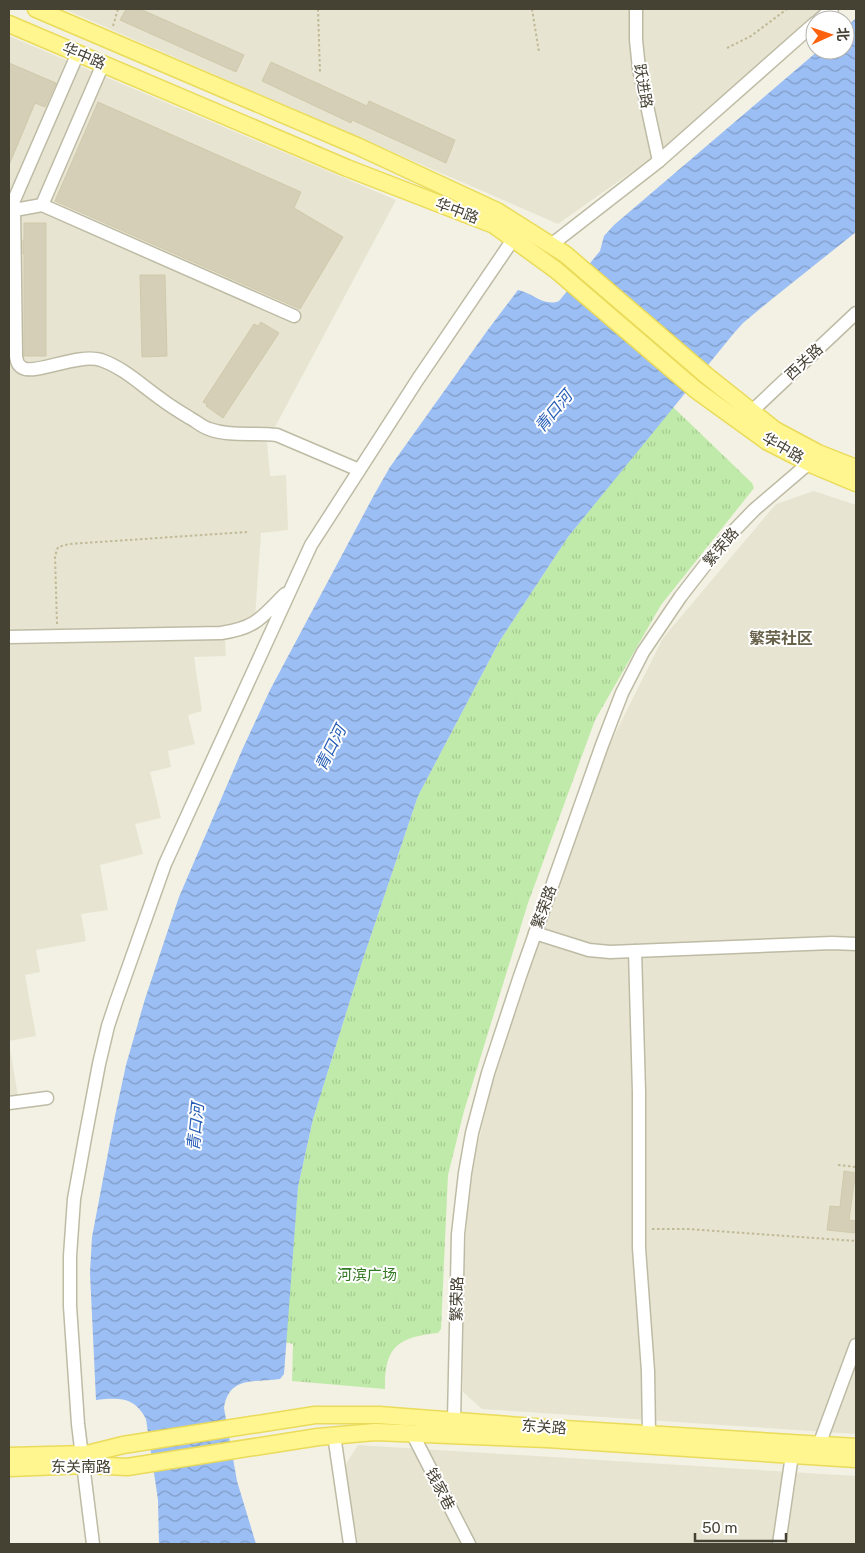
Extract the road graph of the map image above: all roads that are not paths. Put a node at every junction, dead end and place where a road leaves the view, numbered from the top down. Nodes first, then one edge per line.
1 (36, 9) edge
2 (636, 9) edge
3 (9, 24) edge
4 (805, 33) edge
5 (78, 53) junction
6 (103, 64) junction
7 (659, 161) junction
8 (42, 205) junction
9 (11, 207) edge
10 (514, 238) junction
11 (551, 245) junction
12 (856, 313) edge
13 (294, 316) dead end
14 (752, 411) junction
15 (809, 463) junction
16 (856, 468) edge
17 (359, 470) junction
18 (856, 483) edge
19 (292, 586) junction
20 (9, 637) edge
21 (535, 933) junction
22 (856, 944) edge
23 (635, 951) junction
24 (47, 1098) dead end
25 (9, 1103) edge
26 (856, 1345) edge
27 (454, 1420) junction
28 (232, 1428) joint
29 (412, 1433) junction
30 (649, 1434) junction
31 (334, 1435) junction
32 (819, 1445) junction
33 (856, 1447) edge
34 (236, 1450) joint
35 (792, 1455) junction
36 (9, 1456) edge
37 (856, 1459) edge
38 (82, 1460) junction
39 (9, 1468) edge
40 (92, 1544) edge
41 (350, 1544) edge
42 (469, 1544) edge
43 (780, 1544) edge

1 - 11 main road, 华中路
2 - 7 street, 跃进路
3 - 5 main road, 华中路
4 - 7 street
5 - 6 main road, 华中路
5 - 9 street
6 - 8 street
6 - 10 main road, 华中路
7 - 11 street
8 - 9 street
8 - 13 street
9 - 17 street
10 - 15 main road, 华中路
10 - 17 street
11 - 14 main road, 华中路
12 - 14 street, 西关路
14 - 16 main road, 华中路
15 - 18 main road, 华中路
15 - 21 street, 繁荣路
17 - 19 street
19 - 20 street
19 - 38 street
21 - 23 street
21 - 27 street, 繁荣路
22 - 23 street
23 - 30 street
24 - 25 street
26 - 32 street
27 - 28 main road, 东关路
27 - 30 main road, 东关路
28 - 38 main road, 东关南路
29 - 31 main road, 东关路
29 - 35 main road, 东关路
29 - 42 street, 钱家巷
30 - 32 main road, 东关路
31 - 34 main road, 东关路
31 - 41 street
32 - 33 main road, 东关路
34 - 38 main road, 东关南路
35 - 37 main road, 东关路
35 - 43 street
36 - 38 main road, 东关南路
38 - 39 main road, 东关南路
38 - 40 street

